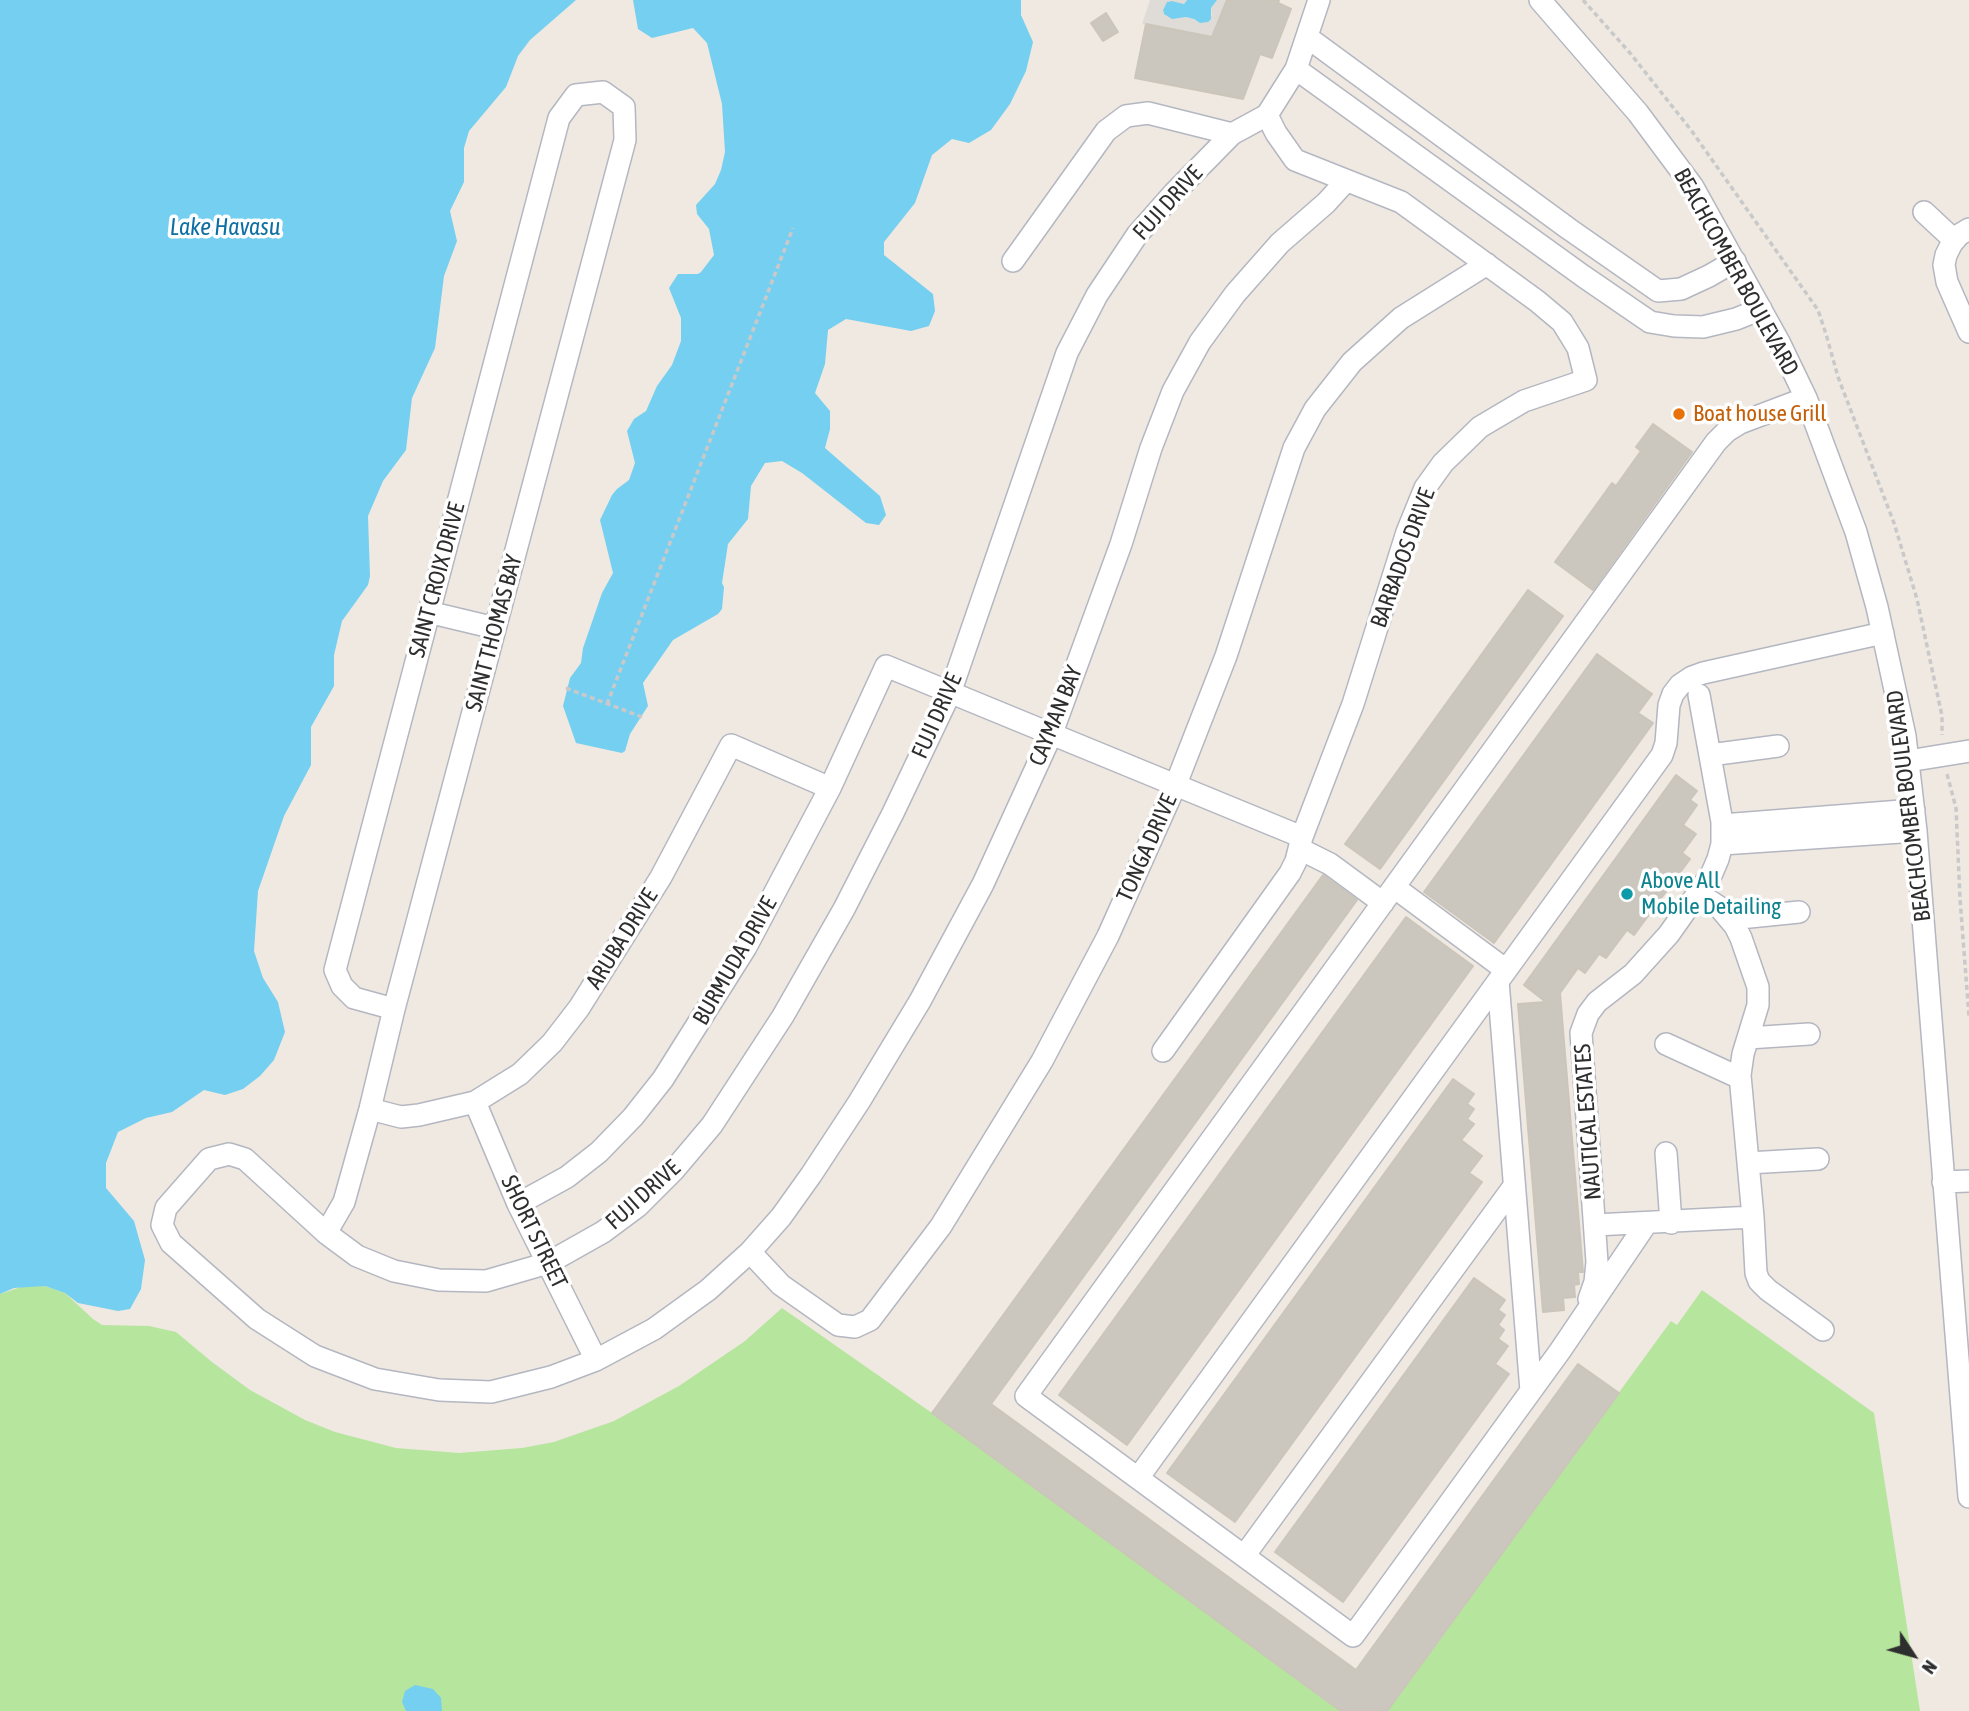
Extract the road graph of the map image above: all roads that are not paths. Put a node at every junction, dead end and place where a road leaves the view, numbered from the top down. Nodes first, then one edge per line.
1 (1319, 0) edge
2 (1540, 0) edge
3 (1307, 37) junction
4 (1296, 69) junction
5 (1267, 115) junction
6 (559, 118) joint
7 (1232, 134) junction
8 (1346, 181) junction
9 (1924, 212) dead end
10 (1961, 235) edge
11 (1013, 261) dead end
12 (1735, 261) junction
13 (1487, 264) junction
14 (1761, 309) junction
15 (1969, 332) edge
16 (1806, 398) junction
17 (428, 612) junction
18 (495, 628) junction
19 (1883, 633) junction
20 (950, 692) junction
21 (1699, 695) dead end
22 (1052, 733) junction
23 (1778, 746) dead end
24 (1969, 751) edge
25 (1710, 755) junction
26 (1908, 761) junction
27 (1176, 784) junction
28 (831, 789) junction
29 (1914, 810) junction
30 (1839, 826) junction
31 (1916, 831) junction
32 (1722, 834) junction
33 (1301, 843) junction
34 (1698, 893) junction
35 (1388, 895) junction
36 (1799, 912) dead end
37 (1730, 919) junction
38 (1502, 976) junction
39 (394, 1009) junction
40 (1809, 1034) dead end
41 (1748, 1038) junction
42 (1666, 1044) dead end
43 (1163, 1051) dead end
44 (1740, 1078) junction
45 (475, 1102) junction
46 (370, 1109) junction
47 (1666, 1153) dead end
48 (1818, 1159) dead end
49 (1748, 1163) junction
50 (1944, 1181) junction
51 (1969, 1181) edge
52 (1514, 1186) junction
53 (518, 1204) junction
54 (1753, 1217) junction
55 (1671, 1223) junction
56 (1646, 1224) junction
57 (1595, 1226) junction
58 (326, 1233) junction
59 (750, 1252) junction
60 (548, 1263) junction
61 (1583, 1318) junction
62 (1823, 1330) dead end
63 (596, 1360) junction
64 (1531, 1391) junction
65 (1138, 1478) junction
66 (1969, 1497) edge
67 (1244, 1556) junction

1 - 3 street
2 - 12 street, BEACHCOMBER BOULEVARD
3 - 4 street
3 - 12 street
4 - 5 street
4 - 14 street
5 - 7 street, FUJI DRIVE
5 - 8 street, BARBADOS DRIVE
6 - 17 street, SAINT CROIX DRIVE
6 - 18 street, SAINT THOMAS BAY
7 - 11 street
7 - 20 street, FUJI DRIVE
8 - 13 street, BARBADOS DRIVE
8 - 22 street, CAYMAN BAY
9 - 10 street
10 - 15 street
12 - 14 street, BEACHCOMBER BOULEVARD
13 - 27 street, TONGA DRIVE
13 - 33 street, BARBADOS DRIVE
14 - 16 street, BEACHCOMBER BOULEVARD
16 - 19 street, BEACHCOMBER BOULEVARD
16 - 35 street
17 - 18 street
17 - 39 street, SAINT CROIX DRIVE
18 - 39 street, SAINT THOMAS BAY
19 - 26 street, BEACHCOMBER BOULEVARD
19 - 38 street
20 - 22 street
20 - 28 street, BURMUDA DRIVE
20 - 60 street, FUJI DRIVE
21 - 25 street
22 - 27 street
22 - 59 street, CAYMAN BAY
23 - 25 street
24 - 26 street
25 - 32 street
26 - 29 street, BEACHCOMBER BOULEVARD
27 - 33 street
27 - 59 street, TONGA DRIVE
28 - 45 street, ARUBA DRIVE
28 - 53 street, BURMUDA DRIVE
29 - 30 street
29 - 31 street, BEACHCOMBER BOULEVARD
30 - 31 street
30 - 32 street
31 - 50 street, BEACHCOMBER BOULEVARD
32 - 34 street, NAUTICAL ESTATES
33 - 35 street
33 - 43 street, BARBADOS DRIVE
34 - 37 street
34 - 57 street, NAUTICAL ESTATES
35 - 38 street
35 - 65 street
36 - 37 street
37 - 41 street
38 - 52 street
38 - 65 street
39 - 46 street, SAINT THOMAS BAY
40 - 41 street
41 - 44 street
42 - 44 street
44 - 49 street
45 - 46 street, ARUBA DRIVE
45 - 53 street, SHORT STREET
46 - 58 street, SAINT THOMAS BAY
47 - 55 street
48 - 49 street
49 - 54 street
50 - 51 street
50 - 66 street, BEACHCOMBER BOULEVARD
52 - 64 street
52 - 67 street
53 - 60 street, SHORT STREET
54 - 55 street
54 - 62 street
55 - 56 street
56 - 57 street, NAUTICAL ESTATES
56 - 61 street, NAUTICAL ESTATES
57 - 61 street, NAUTICAL ESTATES
58 - 60 street, FUJI DRIVE
58 - 63 street, FUJI DRIVE
59 - 63 street, FUJI DRIVE
60 - 63 street, SHORT STREET
61 - 64 street, NAUTICAL ESTATES
64 - 67 street, NAUTICAL ESTATES
65 - 67 street

